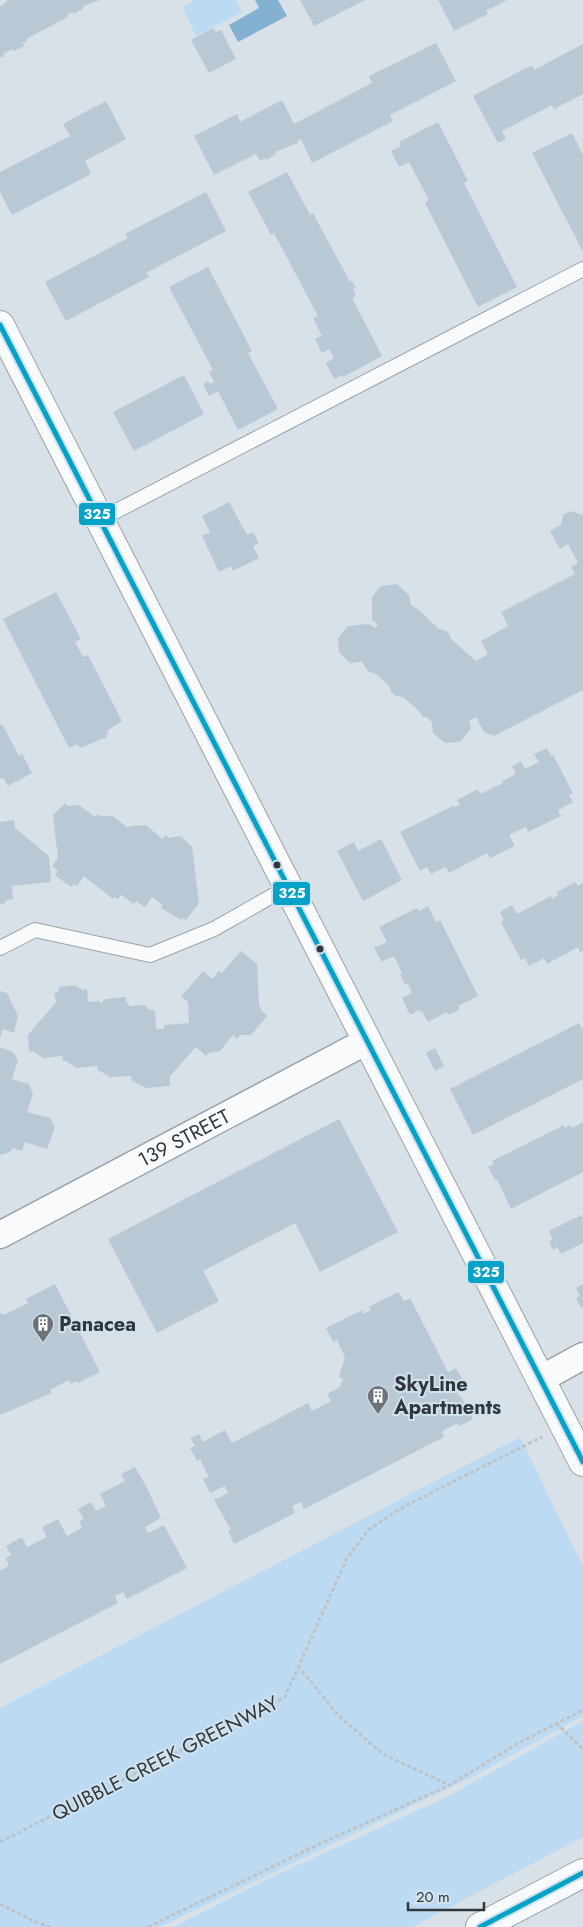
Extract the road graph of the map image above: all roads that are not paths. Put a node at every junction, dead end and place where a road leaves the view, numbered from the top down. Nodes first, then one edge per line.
1 (583, 269) edge
2 (0, 326) edge
3 (101, 519) junction
4 (288, 887) junction
5 (0, 948) edge
6 (367, 1041) junction
7 (0, 1235) edge
8 (583, 1356) edge
9 (541, 1379) junction
10 (583, 1462) edge
11 (583, 1873) edge
12 (480, 1927) edge

1 - 3 lane
2 - 3 street
3 - 4 street
4 - 5 lane
4 - 6 street
6 - 7 street, 139 STREET
6 - 9 street
8 - 9 street
9 - 10 street
11 - 12 street

